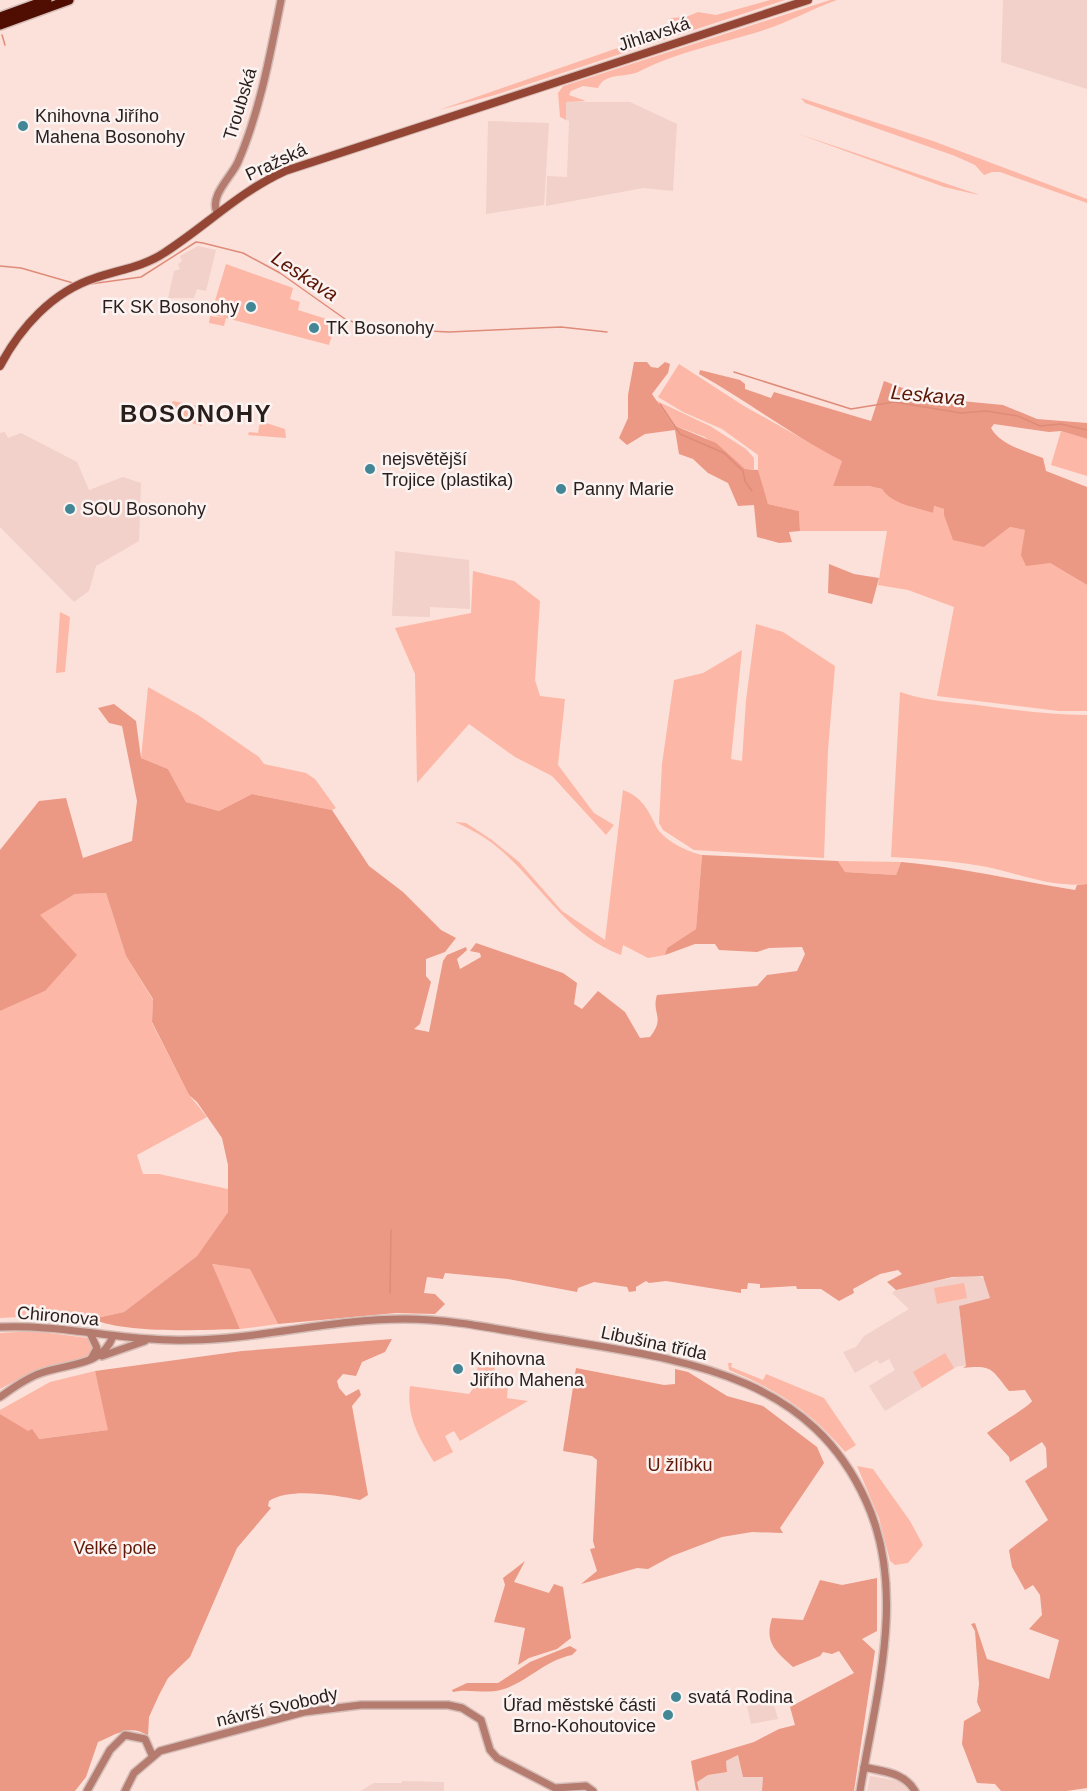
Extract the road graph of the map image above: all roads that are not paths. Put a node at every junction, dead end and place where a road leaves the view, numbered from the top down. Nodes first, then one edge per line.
1 (46, 0) edge
2 (69, 0) edge
3 (281, 0) edge
4 (808, 0) edge
5 (0, 17) edge
6 (0, 25) edge
7 (612, 63) joint
8 (218, 212) junction
9 (0, 366) edge
10 (0, 1327) edge
11 (90, 1333) junction
12 (113, 1336) junction
13 (150, 1340) junction
14 (88, 1361) junction
15 (0, 1397) edge
16 (152, 1755) junction
17 (864, 1767) junction
18 (87, 1791) edge
19 (125, 1791) edge
20 (593, 1791) edge
21 (860, 1791) edge
22 (915, 1791) edge

1 - 5 highway
2 - 6 highway
3 - 8 street, Troubská
4 - 7 main road, Jihlavská
7 - 8 main road, Pražská
8 - 9 main road, Pražská
10 - 11 street, Chironova
11 - 12 street, Chironova
11 - 14 street
12 - 13 street, Libušina třída
12 - 14 street
13 - 14 street
13 - 17 street, Libušina třída
14 - 15 street
16 - 18 street
16 - 19 street
16 - 20 street, návrší Svobody
17 - 21 street, Libušina třída
17 - 22 street

